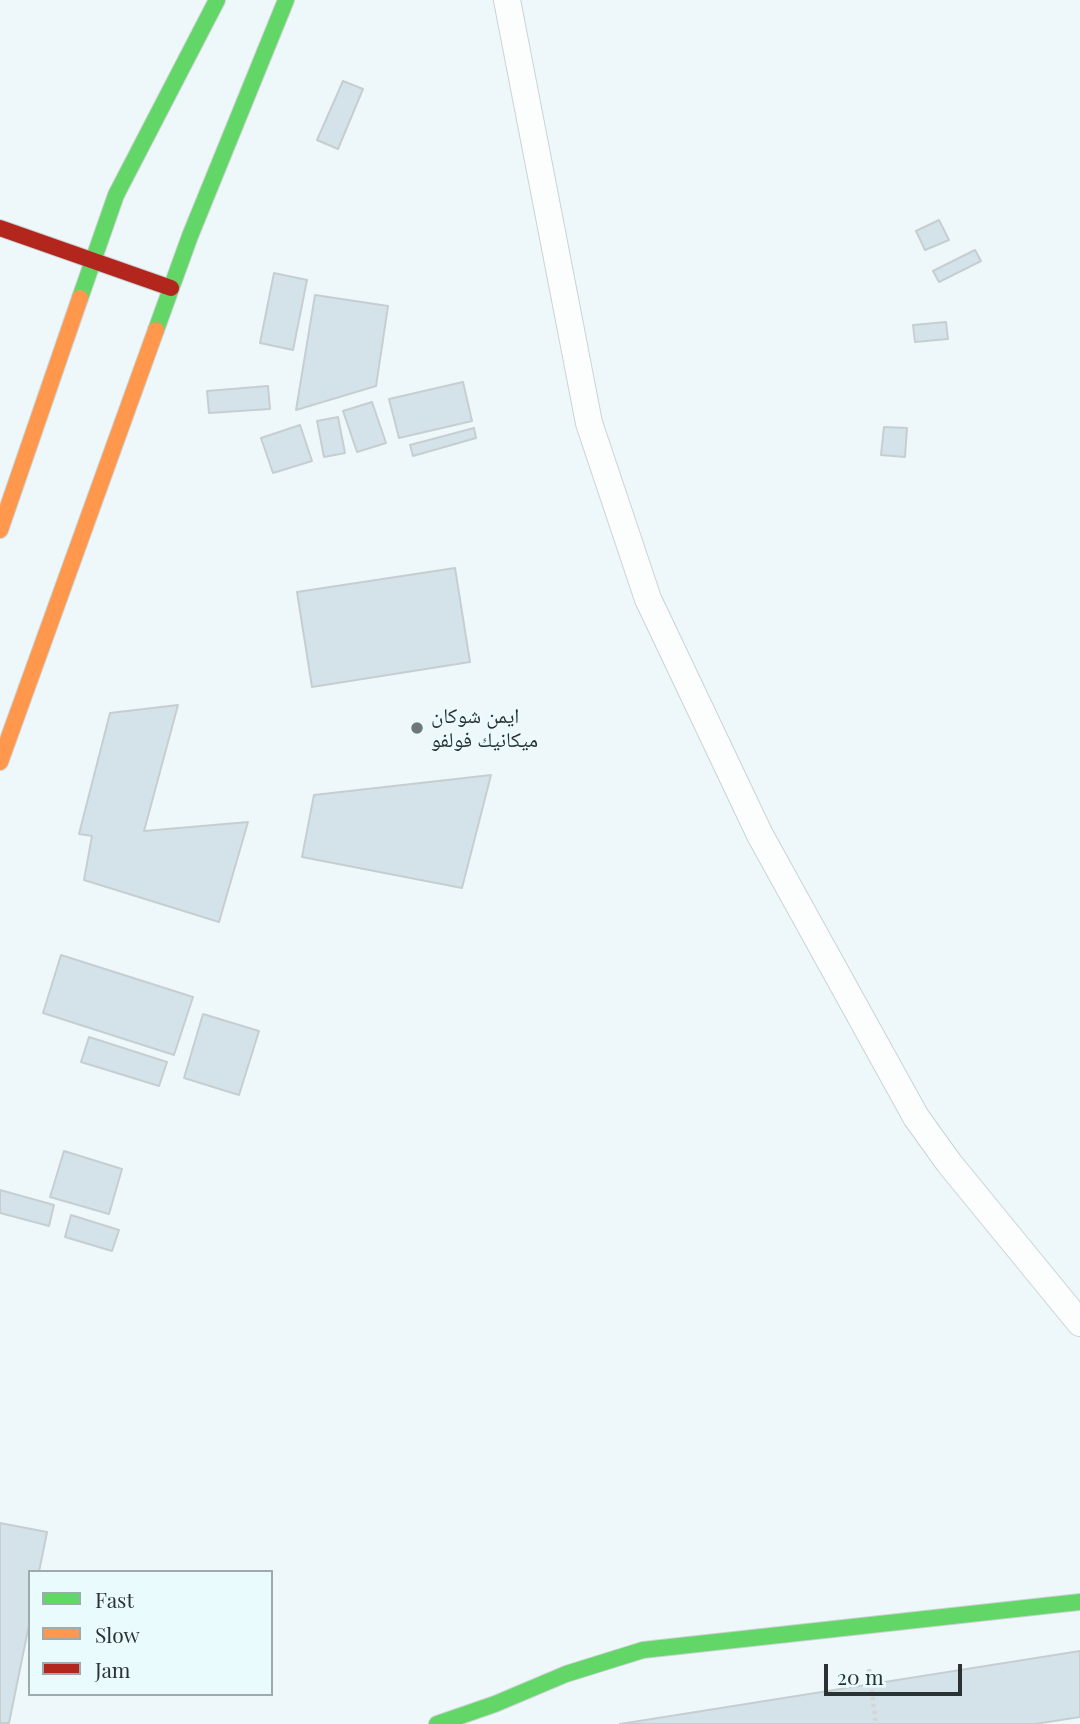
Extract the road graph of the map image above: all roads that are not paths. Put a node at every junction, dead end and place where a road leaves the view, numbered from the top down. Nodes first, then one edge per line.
1 (216, 0) edge
2 (286, 0) edge
3 (507, 0) edge
4 (0, 228) edge
5 (94, 261) junction
6 (171, 288) junction
7 (0, 530) edge
8 (0, 761) edge
9 (1080, 1323) edge
10 (1080, 1602) edge
11 (440, 1724) edge

1 - 5 main road
2 - 6 main road
3 - 9 lane
4 - 5 main road
5 - 6 main road
5 - 7 main road
6 - 8 main road
10 - 11 main road

